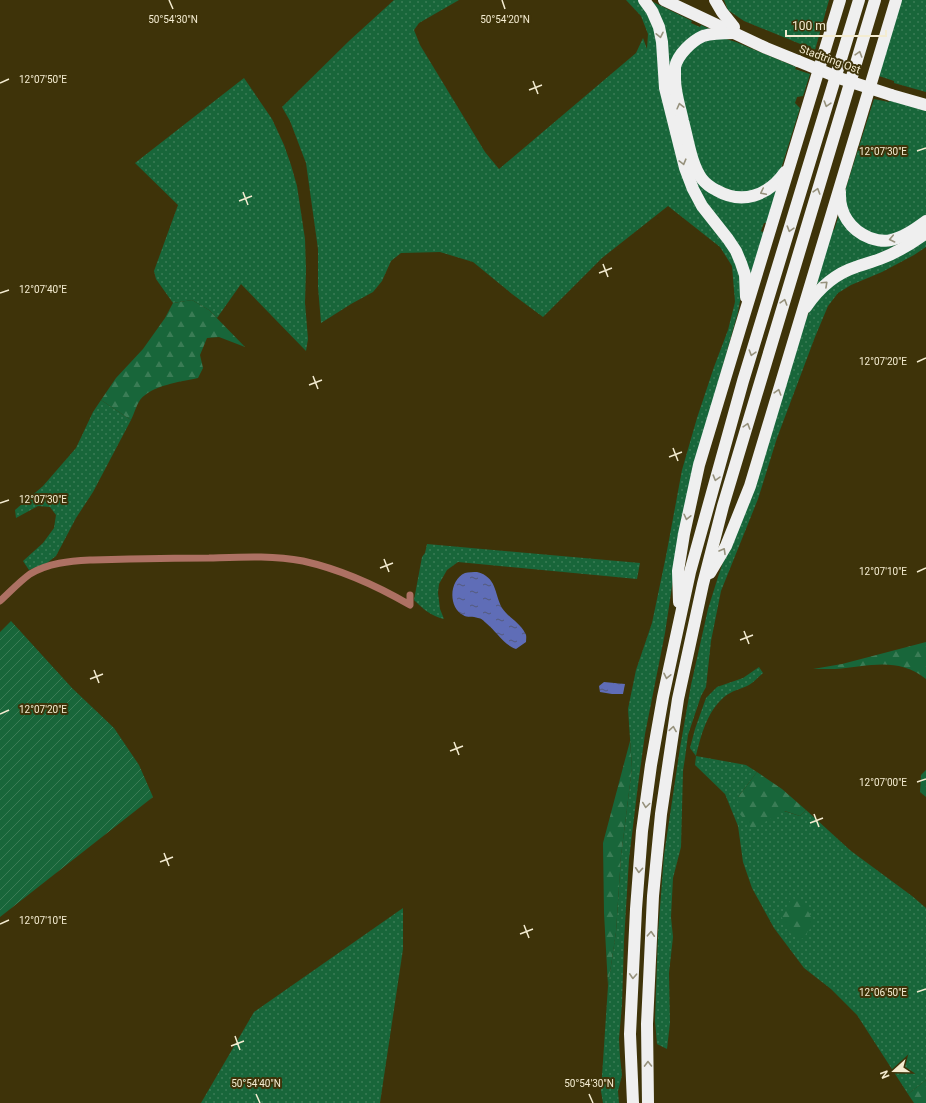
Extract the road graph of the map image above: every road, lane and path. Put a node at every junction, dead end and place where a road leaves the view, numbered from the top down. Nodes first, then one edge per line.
1 (644, 0) edge
2 (664, 0) edge
3 (678, 0) edge
4 (715, 0) edge
5 (840, 0) edge
6 (859, 0) edge
7 (875, 0) edge
8 (896, 0) edge
9 (734, 30) junction
10 (892, 92) junction
11 (926, 98) edge
12 (926, 105) edge
13 (790, 164) junction
14 (840, 184) junction
15 (926, 221) edge
16 (926, 234) edge
17 (746, 309) junction
18 (801, 314) junction
19 (704, 584) junction
20 (410, 595) dead end
21 (0, 601) edge
22 (680, 619) junction
23 (632, 1103) edge
24 (648, 1103) edge

1 -> 17 highway
2 - 9 highway, Stadtring Ost
3 - 9 highway
4 - 9 highway
5 - 13 highway
6 -> 22 highway
19 -> 7 highway
8 - 14 highway
9 - 10 highway, Stadtring Ost, bridge
13 -> 9 highway
10 - 11 highway, Stadtring Ost
10 - 12 highway, Stadtring Ost
13 - 17 highway
15 -> 14 highway
14 - 18 highway
18 -> 16 highway
17 -> 22 highway
19 -> 18 highway
24 -> 19 highway
20 - 21 street
22 -> 23 highway

